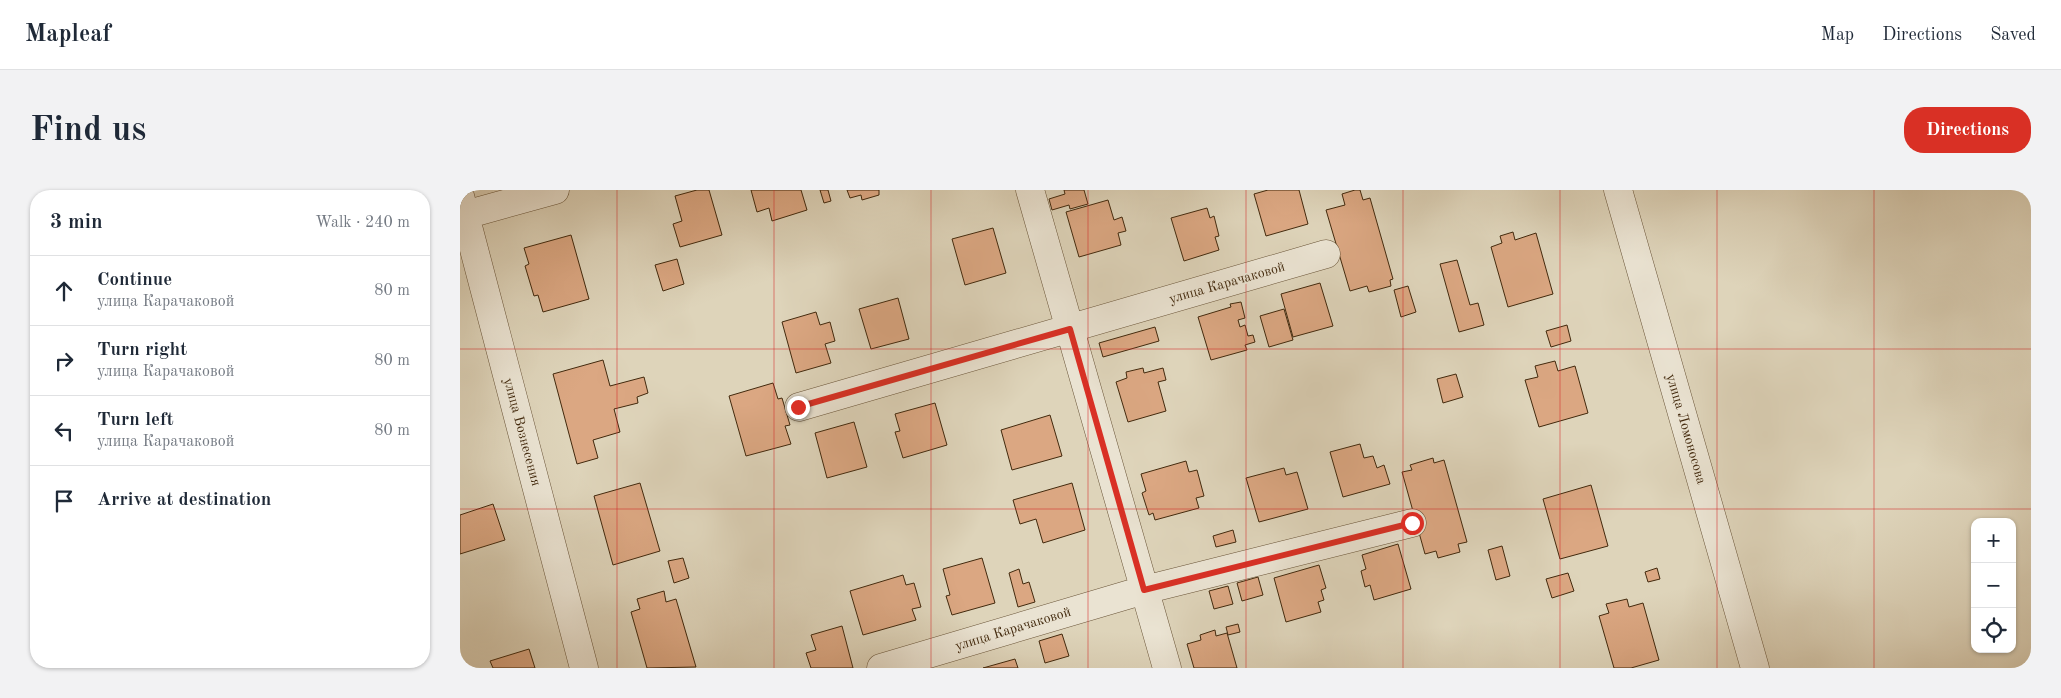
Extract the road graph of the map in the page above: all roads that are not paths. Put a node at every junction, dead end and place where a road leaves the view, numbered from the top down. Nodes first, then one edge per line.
1 (555, 190) edge
2 (1030, 190) edge
3 (1618, 190) edge
4 (463, 206) edge
5 (1326, 254) dead end
6 (1070, 329) junction
7 (798, 407) dead end
8 (1412, 523) dead end
9 (1144, 590) junction
10 (584, 668) edge
11 (881, 668) edge
12 (1167, 668) edge
13 (1755, 668) edge

1 - 4 street
2 - 6 street
3 - 13 street, улица Ломоносова
4 - 10 street, улица Вознесения
5 - 6 street, улица Карачаковой
6 - 7 street, улица Карачаковой
6 - 9 street
8 - 9 street, улица Карачаковой
9 - 11 street, улица Карачаковой
9 - 12 street

